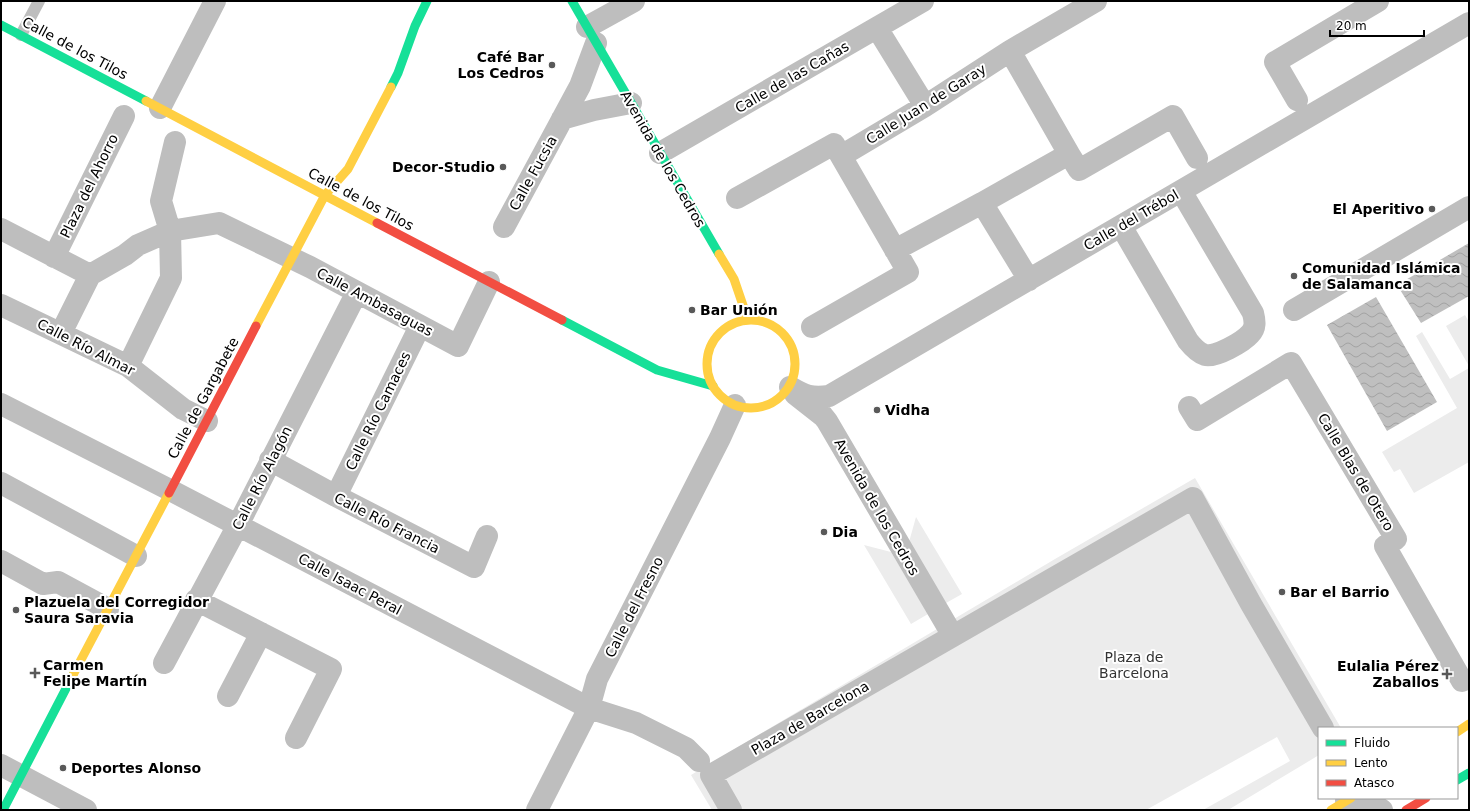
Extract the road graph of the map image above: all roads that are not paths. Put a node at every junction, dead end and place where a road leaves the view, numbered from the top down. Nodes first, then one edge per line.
1 (39, 1) edge
2 (215, 1) edge
3 (428, 1) edge
4 (572, 1) edge
5 (634, 1) edge
6 (923, 1) edge
7 (1096, 1) edge
8 (1378, 1) edge
9 (1469, 23) edge
10 (1, 25) edge
11 (877, 28) junction
12 (21, 35) junction
13 (592, 35) junction
14 (1010, 51) junction
15 (1297, 100) dead end
16 (631, 103) junction
17 (924, 106) junction
18 (160, 108) junction
19 (124, 116) dead end
20 (562, 119) junction
21 (175, 142) dead end
22 (847, 152) junction
23 (660, 153) junction
24 (1069, 154) junction
25 (1197, 158) dead end
26 (1181, 191) junction
27 (325, 195) junction
28 (738, 198) dead end
29 (982, 203) junction
30 (1469, 207) edge
31 (1121, 226) junction
32 (504, 227) dead end
33 (1, 229) edge
34 (170, 231) junction
35 (895, 250) junction
36 (54, 257) junction
37 (292, 259) junction
38 (90, 275) junction
39 (1028, 280) junction
40 (490, 282) junction
41 (357, 292) junction
42 (1, 305) edge
43 (1294, 310) dead end
44 (748, 320) junction
45 (420, 326) junction
46 (812, 327) dead end
47 (61, 333) junction
48 (128, 366) junction
49 (713, 386) junction
50 (789, 388) junction
51 (1, 404) edge
52 (735, 405) junction
53 (1189, 407) dead end
54 (207, 421) junction
55 (270, 460) junction
56 (1, 483) edge
57 (170, 490) junction
58 (336, 496) junction
59 (238, 525) junction
60 (487, 536) dead end
61 (136, 556) junction
62 (1, 561) edge
63 (196, 600) junction
64 (108, 609) junction
65 (261, 633) junction
66 (953, 636) junction
67 (164, 663) dead end
68 (1462, 681) dead end
69 (228, 696) dead end
70 (589, 708) junction
71 (1469, 724) edge
72 (1322, 727) edge
73 (1458, 731) edge
74 (296, 738) dead end
75 (699, 761) dead end
76 (1, 765) edge
77 (1469, 773) edge
78 (21, 776) junction
79 (1458, 779) edge
80 (1424, 799) edge
81 (1343, 803) edge
82 (3, 810) edge
83 (86, 810) edge
84 (538, 810) edge
85 (731, 810) edge
86 (1382, 810) edge
87 (1406, 810) edge

1 - 12 lane
2 - 18 street
3 - 27 street, Calle de Gargabete
4 - 13 street, Avenida de los Cedros
5 - 13 street
6 - 11 street, Calle de las Cañas
7 - 14 street, Calle Juan de Garay
8 - 15 street
9 - 26 street, Calle del Trébol
10 - 12 street, Calle de los Tilos
11 - 17 street
11 - 23 street, Calle de las Cañas
12 - 18 street, Calle de los Tilos
13 - 16 street, Avenida de los Cedros
13 - 20 street, Calle Fucsia
14 - 17 street, Calle Juan de Garay
14 - 24 street
16 - 20 street, Calle Fucsia
16 - 23 street, Avenida de los Cedros
17 - 22 street, Calle Juan de Garay
18 - 27 street, Calle de los Tilos
19 - 36 street, Plaza del Ahorro
20 - 32 street, Calle Fucsia
21 - 34 street
22 - 28 street
22 - 35 street
23 - 44 street, Avenida de los Cedros
24 - 25 street
24 - 29 street
26 - 31 street, Calle del Trébol
26 - 31 street
27 - 37 street, Calle de Gargabete
27 - 40 street, Calle de los Tilos
29 - 35 street
29 - 39 street
30 - 43 street
31 - 39 street, Calle del Trébol
33 - 36 street
34 - 37 street
34 - 38 street
34 - 48 street
35 - 46 street
36 - 38 street
37 - 41 street, Calle Ambasaguas
37 - 54 street, Calle de Gargabete
38 - 47 street
39 - 50 street, Calle del Trébol
40 - 45 street, Calle Ambasaguas
40 - 49 street, Calle de los Tilos
41 - 45 street, Calle Ambasaguas
41 - 55 street, Calle Río Alagón
42 - 47 street, Calle Río Almar
44 - 49 street
44 - 50 street
45 - 58 street, Calle Río Camaces
47 - 48 street, Calle Río Almar
48 - 54 street, Calle Río Almar
49 - 52 street
50 - 52 street
50 - 66 street, Avenida de los Cedros
51 - 57 street, Calle Isaac Peral
52 - 70 street, Calle del Fresno
53 - 68 street, Calle Blas de Otero
54 - 57 street, Calle de Gargabete
55 - 58 street, Calle Río Francia
55 - 59 street, Calle Río Alagón
56 - 61 street
57 - 59 street, Calle Isaac Peral
57 - 61 street, Calle de Gargabete
58 - 60 street, Calle Río Francia
59 - 63 street, Calle Río Alagón
59 - 70 street, Calle Isaac Peral
61 - 64 street, Calle de Gargabete
62 - 64 street
63 - 65 street
63 - 67 street, Calle Río Alagón
64 - 78 street, Calle de Gargabete
65 - 69 street
65 - 74 street
66 - 72 street, Plaza de Barcelona
66 - 85 street, Plaza de Barcelona
70 - 75 street, Calle Isaac Peral
70 - 84 street, Calle del Fresno
71 - 73 street
76 - 78 street
77 - 79 street
78 - 82 street, Calle de Gargabete
78 - 83 street
80 - 87 street
81 - 86 street

